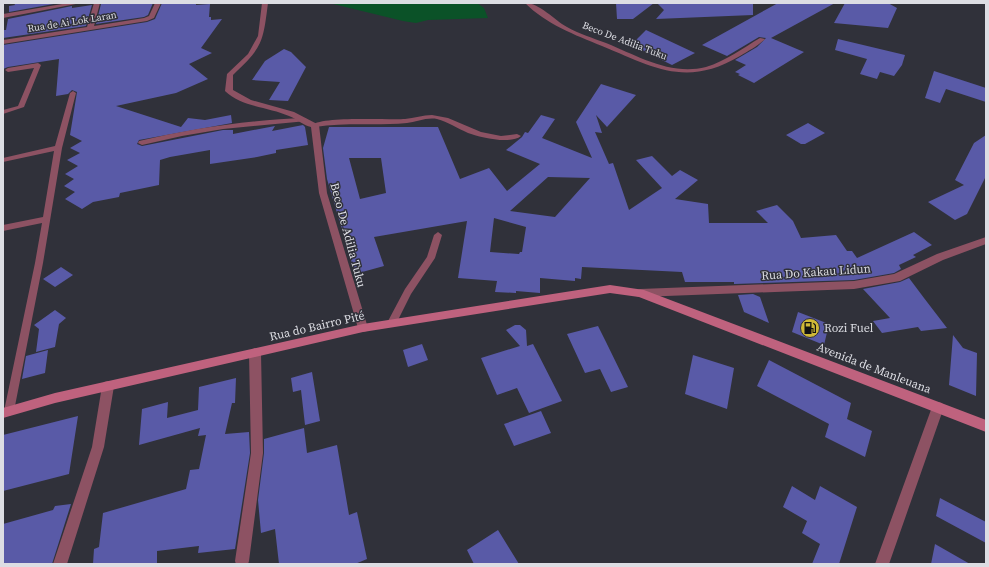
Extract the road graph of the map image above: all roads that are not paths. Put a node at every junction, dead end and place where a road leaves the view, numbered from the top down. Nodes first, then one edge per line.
1 (78, 3) edge
2 (97, 3) edge
3 (158, 3) edge
4 (265, 3) edge
5 (528, 3) edge
6 (3, 16) edge
7 (90, 28) junction
8 (762, 39) dead end
9 (3, 42) edge
10 (8, 70) dead end
11 (73, 93) dead end
12 (3, 112) edge
13 (305, 120) junction
14 (315, 124) junction
15 (517, 136) dead end
16 (142, 143) dead end
17 (58, 148) junction
18 (3, 160) edge
19 (45, 219) junction
20 (3, 228) edge
21 (438, 235) dead end
22 (986, 240) edge
23 (640, 293) junction
24 (392, 323) junction
25 (363, 328) junction
26 (255, 353) junction
27 (108, 386) junction
28 (938, 407) junction
29 (6, 412) edge
30 (986, 426) edge
31 (242, 562) dead end
32 (60, 564) edge
33 (882, 564) edge

1 - 6 street
2 - 7 street
3 - 7 street, Rua de Ai Lok Laran
4 - 13 street
5 - 8 street, Beco De Adilia Tuku
7 - 9 street, Rua de Ai Lok Laran
10 - 12 lane
11 - 17 lane
13 - 14 street
13 - 16 lane
14 - 15 lane
14 - 25 street, Beco De Adilia Tuku
17 - 18 lane
17 - 19 lane
19 - 20 lane
19 - 29 lane
21 - 24 lane
22 - 23 street, Rua Do Kakau Lidun
23 - 24 main road, Rua do Bairro Pité
23 - 28 main road, Avenida de Manleuana
24 - 25 main road, Rua do Bairro Pité
25 - 26 main road, Rua do Bairro Pité
26 - 27 main road, Rua do Bairro Pité
26 - 31 street
27 - 29 main road, Rua do Bairro Pité
27 - 32 street
28 - 30 main road, Avenida de Manleuana
28 - 33 street

